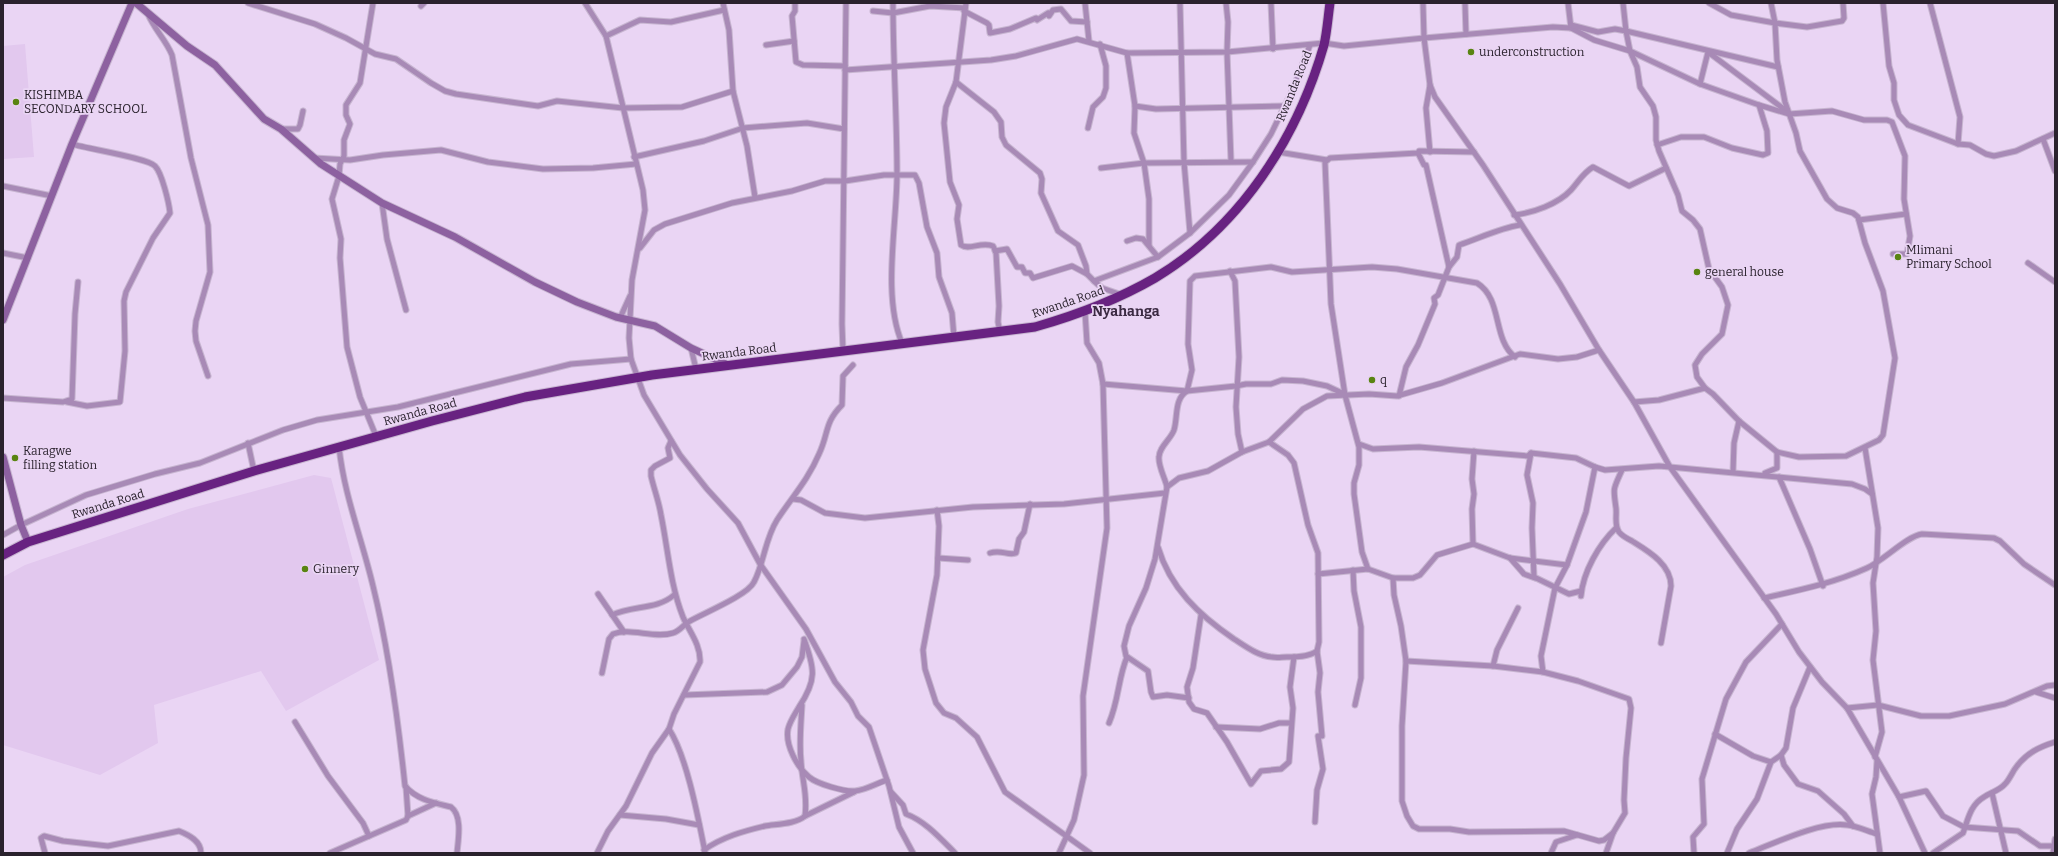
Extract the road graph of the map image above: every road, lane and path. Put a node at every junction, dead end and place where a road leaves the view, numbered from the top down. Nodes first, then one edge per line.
1 (132, 3) edge
2 (136, 3) edge
3 (248, 3) edge
4 (373, 3) edge
5 (585, 3) edge
6 (723, 3) edge
7 (795, 3) edge
8 (846, 3) edge
9 (892, 3) edge
10 (1085, 3) edge
11 (1180, 3) edge
12 (1226, 3) edge
13 (1271, 3) edge
14 (1330, 3) edge
15 (1423, 3) edge
16 (1465, 3) edge
17 (1568, 3) edge
18 (1623, 3) edge
19 (1709, 3) edge
20 (1771, 3) edge
21 (1843, 3) edge
22 (1883, 3) edge
23 (1930, 3) edge
24 (965, 7) edge
25 (724, 10) junction
26 (873, 11) dead end
27 (893, 13) junction
28 (148, 14) junction
29 (1087, 22) junction
30 (1775, 23) junction
31 (1571, 26) junction
32 (1626, 31) junction
33 (1466, 34) junction
34 (606, 36) junction
35 (1424, 38) junction
36 (794, 41) junction
37 (1089, 41) junction
38 (1324, 43) junction
39 (1100, 44) junction
40 (766, 45) dead end
41 (1310, 45) junction
42 (366, 48) junction
43 (1273, 49) junction
44 (1630, 51) junction
45 (1181, 52) junction
46 (1227, 52) junction
47 (1708, 52) junction
48 (1127, 53) junction
49 (958, 64) junction
50 (894, 67) junction
51 (845, 68) junction
52 (1778, 68) junction
53 (956, 82) junction
54 (1700, 84) junction
55 (1430, 86) junction
56 (733, 91) junction
57 (1759, 105) junction
58 (1135, 106) junction
59 (1229, 106) junction
60 (1285, 106) junction
61 (623, 108) junction
62 (1183, 108) junction
63 (303, 111) dead end
64 (1789, 114) junction
65 (743, 128) junction
66 (844, 128) junction
67 (1088, 128) dead end
68 (281, 129) junction
69 (2055, 132) edge
70 (2043, 139) junction
71 (72, 144) junction
72 (1958, 144) junction
73 (1657, 145) junction
74 (1278, 152) junction
75 (1430, 152) junction
76 (1474, 152) junction
77 (1418, 153) junction
78 (634, 157) junction
79 (314, 158) junction
80 (342, 160) junction
81 (1327, 160) junction
82 (1231, 161) junction
83 (1184, 162) junction
84 (1253, 162) junction
85 (1144, 163) junction
86 (636, 164) junction
87 (1101, 168) dead end
88 (1666, 168) junction
89 (2055, 171) edge
90 (897, 174) junction
91 (339, 176) junction
92 (845, 181) junction
93 (3, 186) edge
94 (52, 196) junction
95 (755, 198) junction
96 (382, 203) junction
97 (1906, 214) junction
98 (1514, 216) junction
99 (1859, 220) junction
100 (1520, 225) junction
101 (1190, 233) junction
102 (1127, 241) dead end
103 (1149, 245) junction
104 (995, 251) junction
105 (637, 252) junction
106 (3, 253) edge
107 (1893, 254) dead end
108 (1158, 257) junction
109 (28, 258) junction
110 (2028, 263) dead end
111 (1449, 267) junction
112 (1330, 269) junction
113 (1230, 272) junction
114 (1087, 274) junction
115 (1443, 278) junction
116 (1094, 281) junction
117 (78, 282) dead end
118 (2055, 282) edge
119 (631, 295) junction
120 (1123, 295) junction
121 (406, 310) dead end
122 (1085, 312) junction
123 (620, 318) junction
124 (3, 320) edge
125 (630, 321) junction
126 (1000, 332) junction
127 (954, 337) junction
128 (902, 343) junction
129 (691, 348) junction
130 (1599, 350) junction
131 (843, 351) junction
132 (1515, 356) junction
133 (631, 359) junction
134 (728, 365) junction
135 (853, 365) dead end
136 (696, 369) junction
137 (208, 376) dead end
138 (637, 377) junction
139 (1103, 384) junction
140 (1236, 386) junction
141 (1705, 388) junction
142 (1187, 391) junction
143 (1345, 395) junction
144 (1399, 396) junction
145 (3, 398) edge
146 (67, 402) junction
147 (1634, 402) junction
148 (366, 412) junction
149 (1738, 421) junction
150 (376, 436) junction
151 (671, 441) junction
152 (1269, 442) junction
153 (248, 443) junction
154 (1359, 444) junction
155 (339, 447) junction
156 (1865, 448) junction
157 (1474, 451) junction
158 (1242, 452) junction
159 (1777, 452) junction
160 (1531, 453) junction
161 (3, 457) edge
162 (1595, 467) junction
163 (1670, 467) junction
164 (4, 469) edge
165 (1622, 470) junction
166 (254, 471) junction
167 (1733, 472) junction
168 (1763, 474) junction
169 (1779, 477) junction
170 (1167, 487) junction
171 (1165, 494) junction
172 (1872, 494) junction
173 (793, 498) junction
174 (1106, 499) junction
175 (1030, 504) junction
176 (937, 510) junction
177 (21, 525) junction
178 (1616, 528) junction
179 (3, 536) edge
180 (28, 542) junction
181 (1473, 544) junction
182 (1158, 546) junction
183 (990, 554) dead end
184 (3, 555) edge
185 (938, 558) junction
186 (1510, 558) junction
187 (968, 560) dead end
188 (1534, 560) junction
189 (760, 564) junction
190 (1875, 564) junction
191 (1567, 565) junction
192 (1368, 569) junction
193 (1353, 570) junction
194 (1318, 574) junction
195 (1393, 578) junction
196 (1535, 578) junction
197 (2055, 585) edge
198 (1823, 586) junction
199 (1555, 588) junction
200 (598, 594) dead end
201 (674, 595) junction
202 (1764, 598) junction
203 (1518, 608) dead end
204 (612, 615) junction
205 (1201, 615) junction
206 (685, 623) junction
207 (1782, 624) junction
208 (806, 629) junction
209 (624, 632) junction
210 (804, 639) junction
211 (1662, 643) dead end
212 (1316, 651) junction
213 (1127, 657) junction
214 (1294, 657) junction
215 (1406, 661) junction
216 (1493, 666) junction
217 (1810, 667) junction
218 (1543, 672) junction
219 (602, 673) dead end
220 (2055, 685) edge
221 (2036, 692) junction
222 (684, 695) junction
223 (1189, 698) junction
224 (2055, 698) edge
225 (802, 704) junction
226 (1355, 705) dead end
227 (1878, 705) junction
228 (1847, 708) junction
229 (295, 722) dead end
230 (1290, 723) junction
231 (1109, 724) dead end
232 (1216, 728) junction
233 (669, 729) junction
234 (1714, 734) junction
235 (2055, 742) edge
236 (1781, 755) junction
237 (1876, 759) junction
238 (1771, 762) junction
239 (801, 767) junction
240 (887, 780) junction
241 (406, 786) junction
242 (855, 791) junction
243 (890, 792) junction
244 (1992, 793) junction
245 (1899, 797) junction
246 (436, 803) junction
247 (620, 815) junction
248 (408, 816) junction
249 (805, 816) junction
250 (1315, 822) dead end
251 (699, 825) junction
252 (1854, 826) junction
253 (1964, 827) junction
254 (2000, 830) junction
255 (1613, 833) junction
256 (1877, 834) junction
257 (1577, 835) junction
258 (369, 836) junction
259 (1068, 836) junction
260 (2055, 839) edge
261 (2054, 846) edge
262 (1880, 851) edge
263 (705, 852) edge
264 (45, 853) edge
265 (201, 853) edge
266 (330, 853) edge
267 (457, 853) edge
268 (597, 853) edge
269 (913, 853) edge
270 (955, 853) edge
271 (1059, 853) edge
272 (1090, 853) edge
273 (1551, 853) edge
274 (1606, 853) edge
275 (1694, 853) edge
276 (1727, 853) edge
277 (1749, 853) edge
278 (1885, 853) edge
279 (1925, 853) edge
280 (1933, 853) edge
281 (2006, 853) edge
282 (2053, 853) edge

1 - 71 street
2 - 28 street
3 - 42 street
4 - 42 street
5 - 34 street
6 - 25 street
7 - 36 street
8 - 51 street
9 - 27 street
10 - 29 street
11 - 45 street
12 - 46 street
13 - 43 street
14 - 38 highway, Rwanda Road
15 - 35 street
16 - 33 street
17 - 31 street
18 - 32 street
19 - 30 street
20 - 30 street
21 - 30 street
22 - 72 street
23 - 72 street
24 - 27 street
24 - 29 street
24 - 49 street
25 - 34 street
25 - 56 street
26 - 27 street
27 - 50 street
28 - 68 street
28 - 137 street
29 - 37 street
30 - 52 street
31 - 32 street
31 - 33 street
31 - 44 street
32 - 44 street
32 - 47 street
33 - 35 street
34 - 61 street
35 - 38 street
35 - 55 street
36 - 40 street
36 - 51 street
37 - 39 street
37 - 49 street
38 - 41 street
38 - 74 highway, Rwanda Road
39 - 48 street
39 - 67 street
41 - 43 street
41 - 60 street
42 - 61 street
42 - 80 street
43 - 46 street
44 - 54 street
44 - 73 street
45 - 46 street
45 - 48 street
45 - 62 street
46 - 59 street
47 - 52 street
47 - 54 street
47 - 64 street
48 - 58 street
49 - 50 street
49 - 53 street
50 - 51 street
50 - 90 street
51 - 66 street
52 - 64 street
53 - 104 street
53 - 114 street
54 - 57 street
55 - 75 street
55 - 76 street
56 - 61 street
56 - 65 street
57 - 64 street
57 - 73 street
58 - 62 street
58 - 85 street
59 - 60 street
59 - 62 street
59 - 82 street
60 - 84 street
61 - 78 street
62 - 83 street
63 - 68 street
64 - 97 street
64 - 99 street
65 - 66 street
65 - 78 street
65 - 95 street
66 - 92 street
68 - 79 street
69 - 70 street
70 - 72 street
70 - 89 street
71 - 94 street
71 - 146 street
73 - 88 street
74 - 81 street
74 - 120 highway, Rwanda Road
75 - 76 street
75 - 77 street
76 - 98 street
77 - 81 street
77 - 111 street
78 - 86 street
79 - 80 street
79 - 91 street
80 - 86 street
80 - 91 street
81 - 112 street
82 - 83 street
82 - 84 street
83 - 85 street
83 - 101 street
84 - 101 street
85 - 87 street
85 - 103 street
86 - 105 street
88 - 98 street
88 - 141 street
90 - 92 street
90 - 127 street
90 - 128 street
91 - 96 street
91 - 148 street
92 - 95 street
92 - 131 street
93 - 94 street
94 - 109 street
95 - 105 street
96 - 121 street
96 - 123 street
97 - 99 street
97 - 107 street
98 - 100 street
99 - 156 street
100 - 111 street
100 - 130 street
101 - 108 street
102 - 103 street
103 - 108 street
104 - 114 street
104 - 126 street
105 - 119 street
106 - 109 street
108 - 116 street
109 - 124 street
110 - 118 street
111 - 115 street
112 - 113 street
112 - 115 street
112 - 143 street
113 - 140 street
113 - 142 street
114 - 116 street
115 - 132 street
115 - 144 street
116 - 120 street
117 - 146 street
119 - 123 street
119 - 125 street
120 - 122 highway, Rwanda Road
122 - 126 highway, Rwanda Road
122 - 139 street
123 - 125 street
125 - 129 street
125 - 133 street
126 - 127 highway, Rwanda Road
127 - 128 highway, Rwanda Road
128 - 131 highway, Rwanda Road
129 - 134 street
129 - 136 street
130 - 132 street
130 - 147 street
131 - 134 highway, Rwanda Road
132 - 144 street
133 - 138 street
133 - 148 street
134 - 136 highway, Rwanda Road
135 - 173 street
136 - 138 highway, Rwanda Road
138 - 150 highway, Rwanda Road
138 - 151 street
139 - 142 street
139 - 174 street
140 - 142 street
140 - 143 street
140 - 158 street
141 - 147 street
141 - 149 street
142 - 170 street
143 - 144 street
143 - 152 street
143 - 154 street
145 - 146 street
147 - 163 street
148 - 150 street
148 - 153 street
149 - 159 street
149 - 167 street
150 - 155 highway, Rwanda Road
151 - 189 street
151 - 201 street
152 - 158 street
152 - 194 street
153 - 166 street
153 - 177 street
154 - 157 street
154 - 192 street
155 - 166 highway, Rwanda Road
155 - 241 street
156 - 159 street
156 - 172 street
157 - 160 street
157 - 181 street
158 - 170 street
159 - 168 street
160 - 162 street
160 - 188 street
161 - 164 street
162 - 165 street
162 - 191 street
163 - 165 street
163 - 167 street
163 - 202 street
164 - 177 street
165 - 178 street
166 - 180 highway, Rwanda Road
167 - 168 street
168 - 169 street
169 - 172 street
169 - 198 street
170 - 171 street
171 - 174 street
171 - 182 street
172 - 190 street
173 - 176 street
173 - 189 street
174 - 175 street
174 - 259 street
175 - 176 street
175 - 183 street
176 - 185 street
177 - 179 street
177 - 180 street
178 - 199 street
178 - 211 street
180 - 184 highway, Rwanda Road
181 - 186 street
181 - 195 street
182 - 205 street
182 - 213 street
185 - 187 street
185 - 259 street
186 - 188 street
186 - 196 street
188 - 191 street
188 - 196 street
189 - 206 street
189 - 208 street
190 - 197 street
190 - 198 street
190 - 227 street
191 - 199 street
192 - 193 street
192 - 195 street
193 - 194 street
193 - 226 street
194 - 212 street
195 - 215 street
196 - 199 street
198 - 202 street
199 - 218 street
200 - 204 street
201 - 204 street
201 - 206 street
202 - 207 street
203 - 216 street
204 - 209 street
205 - 214 street
205 - 223 street
206 - 209 street
206 - 222 street
207 - 217 street
207 - 234 street
208 - 210 street
208 - 240 street
209 - 219 street
210 - 222 street
210 - 225 street
212 - 214 street
212 - 250 street
213 - 223 street
213 - 231 street
214 - 230 street
215 - 216 street
215 - 257 street
216 - 218 street
217 - 228 street
217 - 236 street
218 - 255 street
220 - 221 street
221 - 224 street
221 - 227 street
222 - 233 street
223 - 232 street
225 - 239 street
225 - 239 street
227 - 228 street
227 - 237 street
228 - 237 street
229 - 258 street
230 - 232 street
230 - 232 street
233 - 247 street
233 - 251 street
234 - 238 street
234 - 275 street
235 - 244 street
236 - 238 street
236 - 252 street
237 - 245 street
237 - 256 street
238 - 276 street
239 - 242 street
239 - 249 street
240 - 242 street
240 - 243 street
241 - 246 street
241 - 248 street
242 - 249 street
243 - 269 street
243 - 270 street
244 - 253 street
244 - 254 street
245 - 253 street
245 - 279 street
246 - 248 street
246 - 267 street
247 - 251 street
247 - 268 street
248 - 258 street
249 - 263 street
251 - 263 street
252 - 256 street
252 - 277 street
253 - 254 street
253 - 280 street
254 - 261 street
254 - 281 street
255 - 257 street
255 - 274 street
256 - 262 street
257 - 273 street
258 - 266 street
259 - 271 street
259 - 272 street
260 - 261 street
261 - 282 street
262 - 278 street
264 - 265 street

